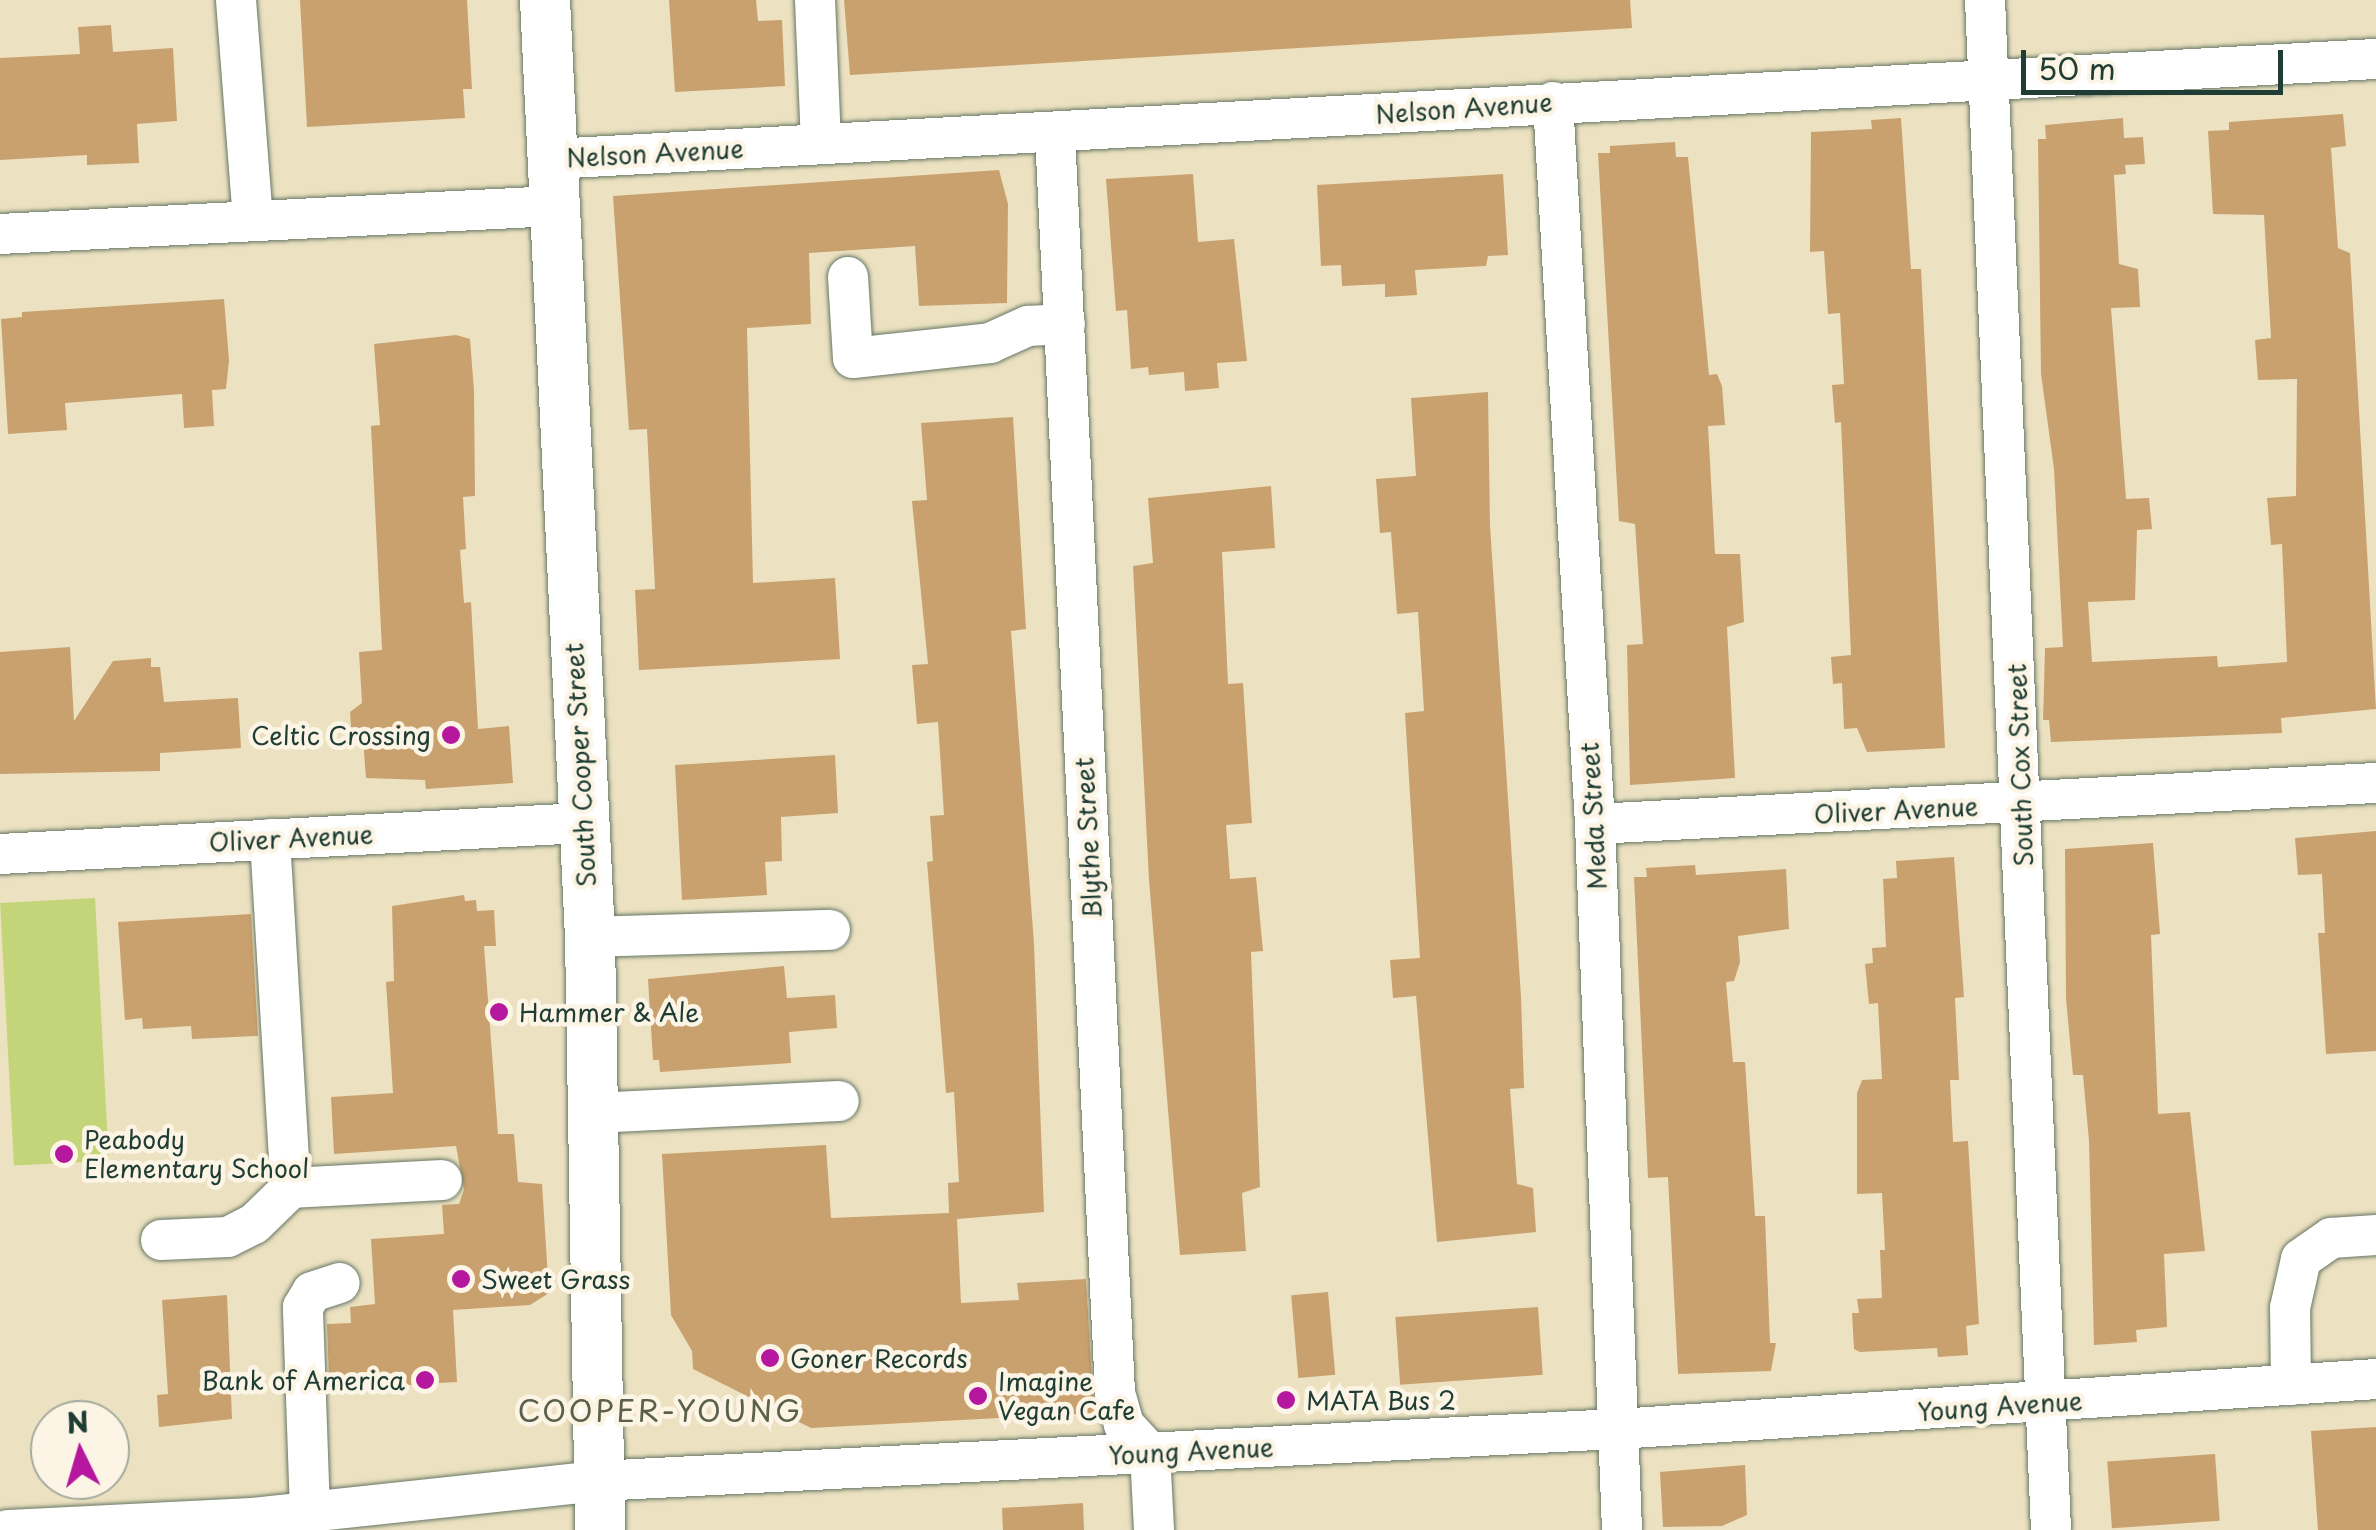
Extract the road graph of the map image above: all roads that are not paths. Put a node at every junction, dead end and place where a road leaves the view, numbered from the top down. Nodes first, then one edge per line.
1 (236, 0) edge
2 (545, 0) edge
3 (814, 0) edge
4 (1985, 0) edge
5 (2376, 59) edge
6 (1989, 77) junction
7 (1553, 102) junction
8 (1054, 134) junction
9 (821, 144) junction
10 (553, 183) junction
11 (253, 220) junction
12 (0, 234) edge
13 (848, 277) dead end
14 (1064, 324) junction
15 (2376, 783) edge
16 (2022, 804) junction
17 (582, 823) junction
18 (1595, 824) junction
19 (270, 839) junction
20 (0, 854) edge
21 (830, 930) dead end
22 (590, 937) junction
23 (839, 1101) dead end
24 (593, 1113) junction
25 (442, 1180) dead end
26 (291, 1188) junction
27 (2376, 1235) edge
28 (161, 1240) dead end
29 (340, 1283) dead end
30 (2376, 1379) edge
31 (2292, 1385) junction
32 (2045, 1403) junction
33 (1618, 1429) junction
34 (1150, 1453) junction
35 (597, 1480) junction
36 (293, 1519) edge
37 (8, 1530) edge
38 (600, 1530) edge
39 (1154, 1530) edge
40 (1622, 1530) edge
41 (2051, 1530) edge

1 - 11 street
2 - 10 main road, South Cooper Street
3 - 9 street
4 - 6 street, South Cox Street
5 - 6 street, Nelson Avenue
6 - 7 street, Nelson Avenue
6 - 16 street, South Cox Street
7 - 8 street, Nelson Avenue
7 - 18 street, Meda Street
8 - 9 street, Nelson Avenue
8 - 14 street, Blythe Street
9 - 10 street, Nelson Avenue
10 - 11 street, Nelson Avenue
10 - 17 main road, South Cooper Street
11 - 12 street, Nelson Avenue
13 - 14 street
14 - 34 street, Blythe Street
15 - 16 street, Oliver Avenue
16 - 18 street, Oliver Avenue
16 - 32 street, South Cox Street
17 - 19 street, Oliver Avenue
17 - 22 main road, South Cooper Street
18 - 33 street, Meda Street
19 - 20 street, Oliver Avenue
19 - 26 street
21 - 22 street
22 - 24 main road, South Cooper Street
23 - 24 street
24 - 35 main road, South Cooper Street
25 - 26 street
26 - 28 street
27 - 31 street
29 - 36 street
30 - 31 street, Young Avenue
31 - 32 street, Young Avenue
32 - 33 street, Young Avenue
32 - 41 street, South Cox Street
33 - 34 street, Young Avenue
33 - 40 street, Meda Street
34 - 35 street, Young Avenue
34 - 39 street
35 - 36 street, Young Avenue
35 - 38 main road, South Cooper Street
36 - 37 street, Young Avenue

